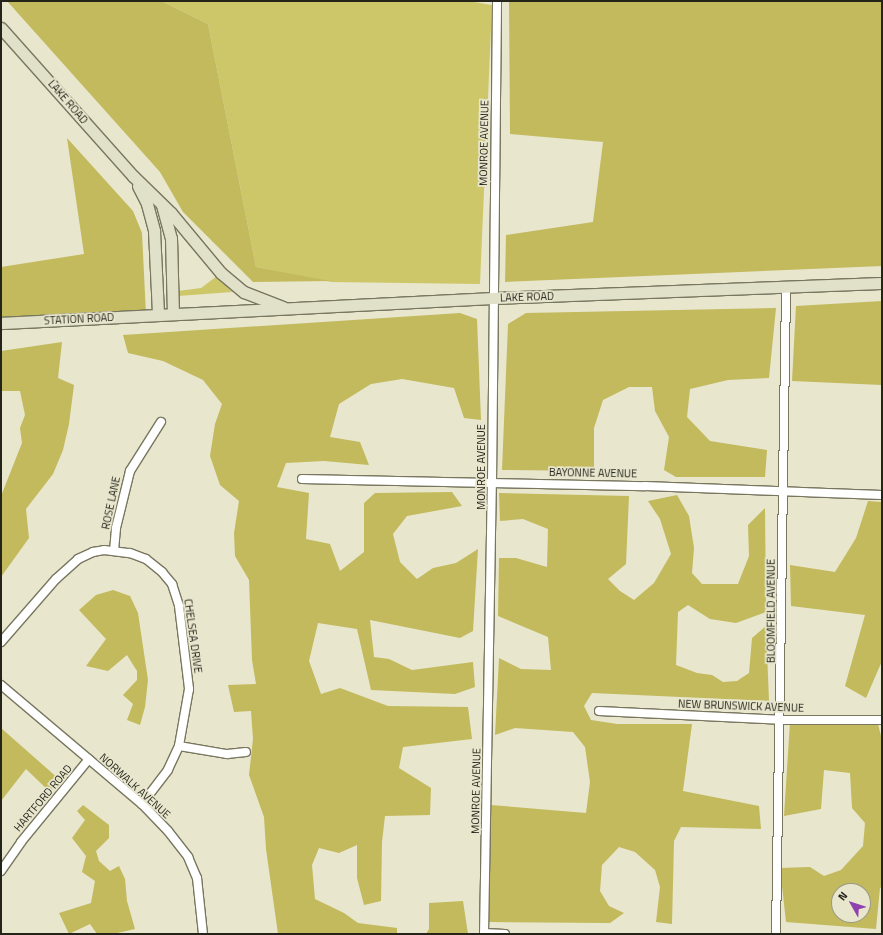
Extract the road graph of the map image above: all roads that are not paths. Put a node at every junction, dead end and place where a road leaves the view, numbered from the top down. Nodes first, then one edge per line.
1 (497, 1) edge
2 (1, 28) edge
3 (133, 176) junction
4 (162, 204) junction
5 (882, 283) edge
6 (786, 287) junction
7 (492, 298) junction
8 (290, 310) junction
9 (158, 314) junction
10 (173, 314) junction
11 (1, 323) edge
12 (161, 422) dead end
13 (302, 479) dead end
14 (492, 482) junction
15 (783, 493) junction
16 (882, 495) edge
17 (114, 551) junction
18 (1, 642) edge
19 (1, 685) edge
20 (599, 711) dead end
21 (780, 720) junction
22 (882, 720) edge
23 (179, 746) junction
24 (246, 752) dead end
25 (89, 759) junction
26 (142, 804) junction
27 (1, 871) edge
28 (203, 934) edge
29 (484, 934) edge
30 (505, 934) edge
31 (776, 934) edge

1 - 7 street, MONROE AVENUE
2 - 3 street, LAKE ROAD
3 - 4 street, LAKE ROAD
3 - 9 street, LAKE ROAD
4 - 8 street, LAKE ROAD
4 - 10 street
5 - 6 street, LAKE ROAD
6 - 7 street, LAKE ROAD
6 - 15 street, BLOOMFIELD AVENUE
7 - 8 street, LAKE ROAD
7 - 14 street, MONROE AVENUE
8 - 10 street, LAKE ROAD
9 - 10 street, LAKE ROAD
9 - 11 street, STATION ROAD
12 - 17 street, ROSE LANE
13 - 14 street, BAYONNE AVENUE
14 - 15 street, BAYONNE AVENUE
14 - 29 street, MONROE AVENUE
15 - 16 street, BAYONNE AVENUE
15 - 21 street, BLOOMFIELD AVENUE
17 - 18 street, CHELSEA DRIVE
17 - 23 street, CHELSEA DRIVE
19 - 25 street, NORWALK AVENUE
20 - 21 street, NEW BRUNSWICK AVENUE
21 - 22 street, NEW BRUNSWICK AVENUE
21 - 31 street, BLOOMFIELD AVENUE
23 - 24 street
23 - 26 street, CHELSEA DRIVE
25 - 26 street, NORWALK AVENUE
25 - 27 street, HARTFORD ROAD
26 - 28 street, NORWALK AVENUE
29 - 30 street

